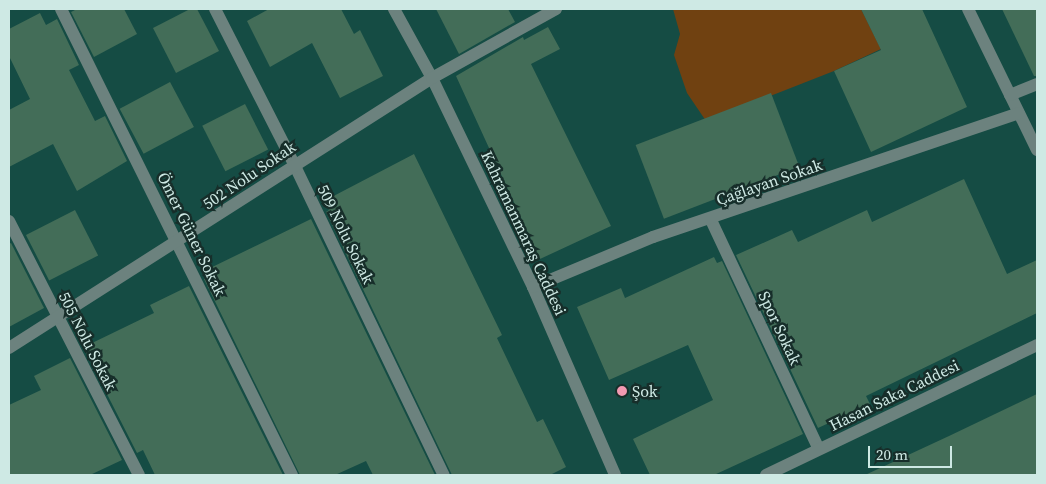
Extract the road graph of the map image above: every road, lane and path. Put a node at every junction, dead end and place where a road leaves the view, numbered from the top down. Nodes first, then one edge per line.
1 (61, 9) edge
2 (215, 9) edge
3 (394, 9) edge
4 (556, 9) edge
5 (968, 9) edge
6 (432, 78) junction
7 (1037, 84) edge
8 (1010, 95) junction
9 (1018, 113) junction
10 (1037, 150) edge
11 (294, 164) junction
12 (9, 220) edge
13 (711, 220) junction
14 (178, 242) junction
15 (532, 287) junction
16 (57, 317) junction
17 (1037, 345) edge
18 (9, 348) edge
19 (820, 449) junction
20 (139, 475) edge
21 (292, 475) edge
22 (444, 475) edge
23 (615, 475) edge
24 (766, 475) edge

1 - 14 street, Ömer Güner Sokak
2 - 11 street, 509 Nolu Sokak
3 - 6 street, Kahramanmaraş Caddesi
4 - 6 street, 502 Nolu Sokak
5 - 8 street
6 - 11 street, 502 Nolu Sokak
6 - 15 street, Kahramanmaraş Caddesi
7 - 8 street
8 - 9 street
9 - 10 street
9 - 13 street, Çağlayan Sokak
11 - 14 street, 502 Nolu Sokak
11 - 22 street, 509 Nolu Sokak
12 - 16 street, 505 Nolu Sokak
13 - 15 street, Çağlayan Sokak
13 - 19 street, Spor Sokak
14 - 16 street, 502 Nolu Sokak
14 - 21 street, Ömer Güner Sokak
15 - 23 street, Kahramanmaraş Caddesi
16 - 18 street, 502 Nolu Sokak
16 - 20 street, 505 Nolu Sokak
17 - 19 street, Hasan Saka Caddesi
19 - 24 street, Hasan Saka Caddesi

